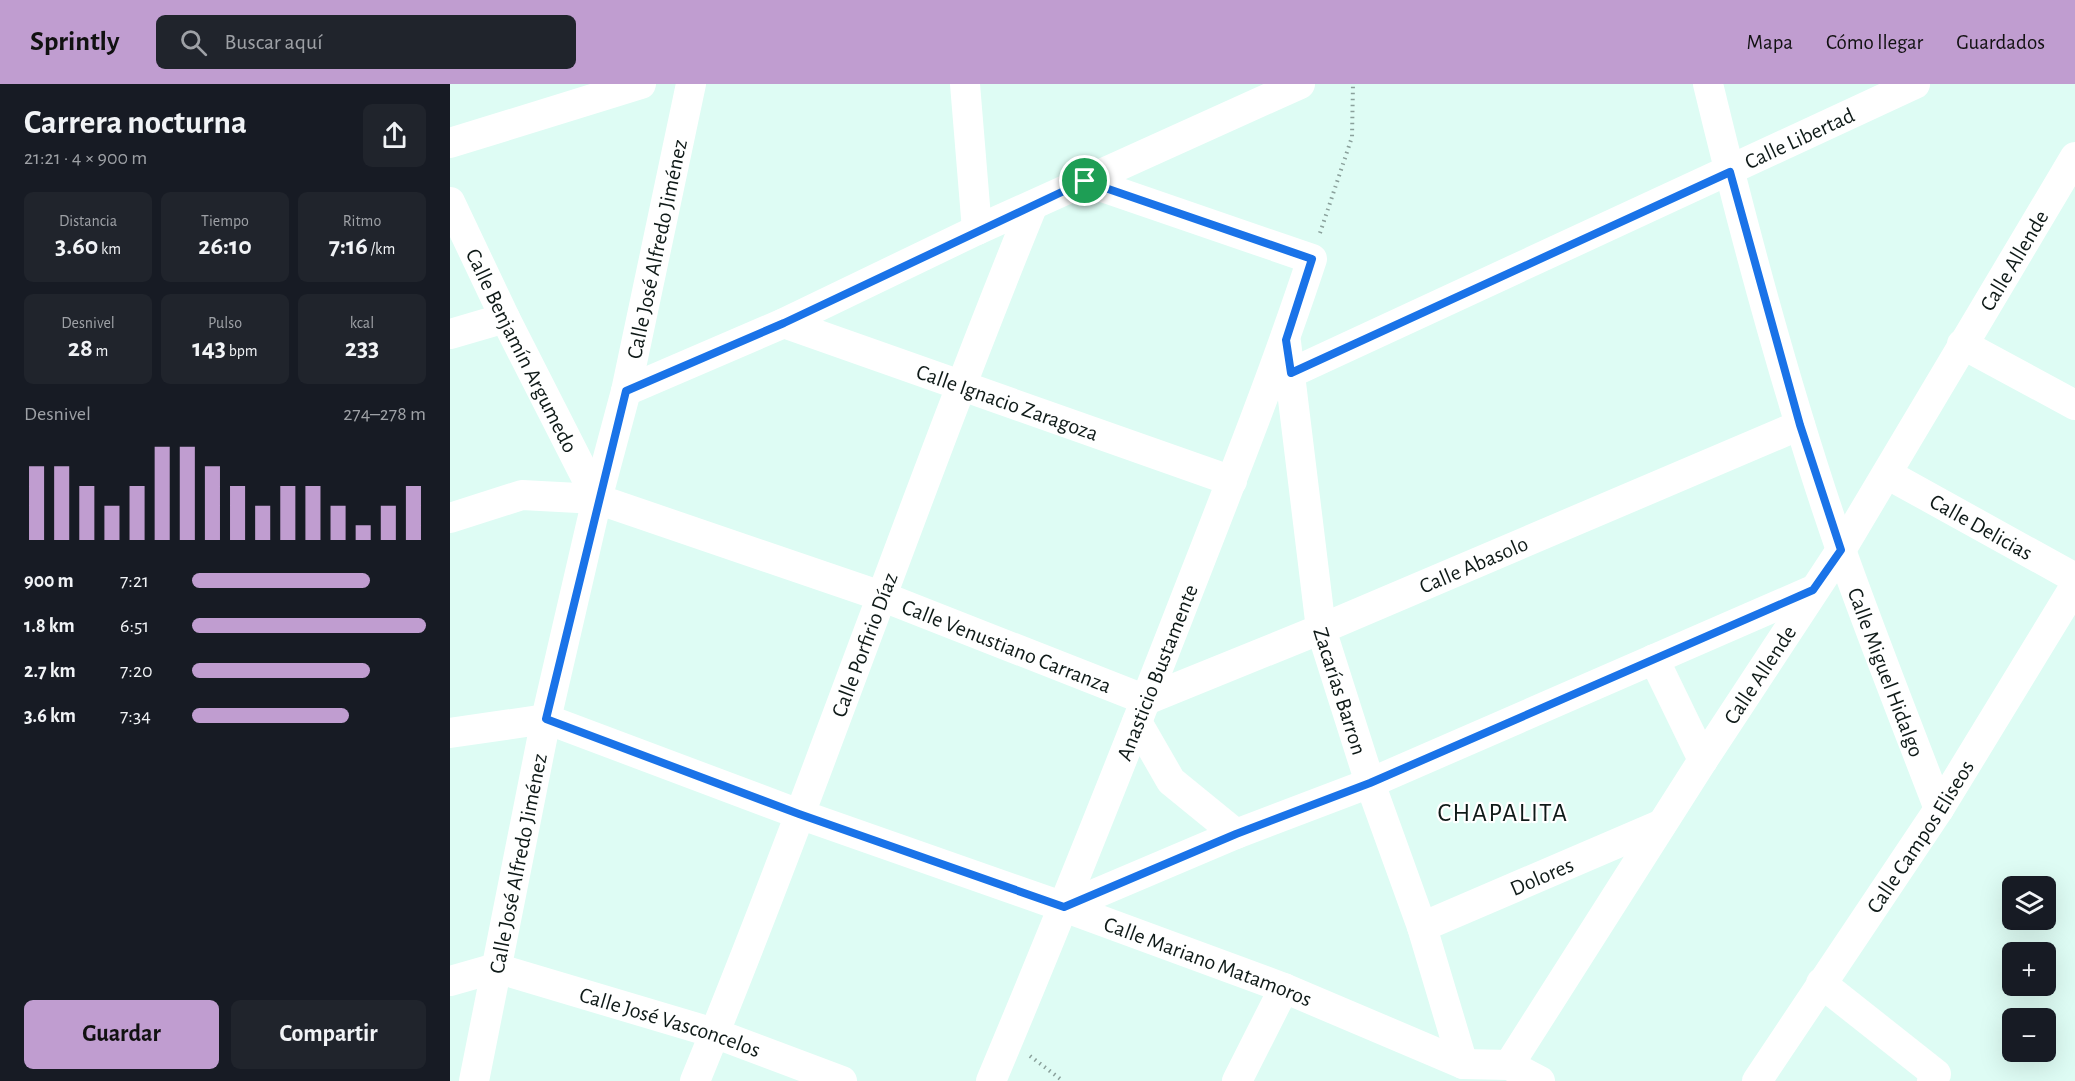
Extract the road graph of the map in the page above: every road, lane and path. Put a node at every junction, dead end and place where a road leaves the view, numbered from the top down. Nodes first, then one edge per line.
1 (641, 84) edge
2 (692, 84) edge
3 (965, 84) edge
4 (1300, 84) edge
5 (1353, 84) edge
6 (1708, 84) edge
7 (1915, 84) edge
8 (1268, 91) edge
9 (450, 143) edge
10 (2075, 157) edge
11 (1730, 172) junction
12 (1085, 181) junction
13 (450, 202) edge
14 (1032, 207) junction
15 (977, 231) junction
16 (1312, 259) junction
17 (505, 318) junction
18 (784, 323) junction
19 (450, 334) edge
20 (1286, 340) junction
21 (1962, 344) junction
22 (1291, 373) junction
23 (960, 383) junction
24 (626, 391) junction
25 (2075, 405) edge
26 (1800, 425) junction
27 (1887, 474) junction
28 (1232, 481) junction
29 (597, 499) junction
30 (450, 518) edge
31 (1841, 550) junction
32 (2075, 578) edge
33 (2075, 586) edge
34 (1813, 590) junction
35 (880, 596) junction
36 (1322, 629) junction
37 (1654, 659) junction
38 (1141, 711) junction
39 (546, 719) junction
40 (450, 733) edge
41 (1703, 760) junction
42 (1370, 783) junction
43 (1939, 809) junction
44 (799, 814) junction
45 (1662, 824) junction
46 (1236, 834) junction
47 (1064, 907) junction
48 (1422, 927) junction
49 (496, 968) junction
50 (450, 981) edge
51 (1821, 984) junction
52 (1284, 988) junction
53 (714, 1033) junction
54 (1009, 1039) junction
55 (1509, 1065) junction
56 (1458, 1073) edge
57 (474, 1081) edge
58 (695, 1081) edge
59 (842, 1081) edge
60 (991, 1081) edge
61 (1063, 1081) edge
62 (1237, 1081) edge
63 (1540, 1081) edge
64 (1757, 1081) edge
65 (1932, 1081) edge

1 - 9 street
2 - 24 street, Calle José Alfredo Jiménez
3 - 15 street
4 - 8 street
5 - 16 path
6 - 11 street, Calle Miguel Hidalgo
7 - 11 street, Calle Libertad
8 - 12 street
10 - 21 street, Calle Allende
11 - 22 street, Calle Libertad
11 - 26 street, Calle Miguel Hidalgo
12 - 14 street
12 - 16 street
13 - 17 street, Calle Benjamín Argumedo
14 - 15 street
14 - 23 street, Calle Porfirio Díaz
15 - 18 street
16 - 20 street, Anasticio Bustamente
17 - 19 street
17 - 29 street, Calle Benjamín Argumedo
18 - 23 street, Calle Ignacio Zaragoza
18 - 24 street
20 - 22 street, Zacarías Barron
20 - 28 street, Anasticio Bustamente
21 - 25 street
21 - 27 street, Calle Allende
22 - 36 street, Zacarías Barron
23 - 28 street, Calle Ignacio Zaragoza
23 - 35 street, Calle Porfirio Díaz
24 - 29 street, Calle José Alfredo Jiménez
26 - 31 street, Calle Miguel Hidalgo
26 - 36 street, Calle Abasolo
27 - 31 street, Calle Allende
27 - 32 street, Calle Delicias
28 - 38 street, Anasticio Bustamente
29 - 30 street, Calle Venustiano Carranza
29 - 35 street, Calle Venustiano Carranza
29 - 39 street, Calle José Alfredo Jiménez
31 - 34 street, Calle Allende
31 - 43 street, Calle Miguel Hidalgo
33 - 43 street, Calle Campos Eliseos
34 - 37 street
34 - 41 street, Calle Allende
35 - 38 street, Calle Venustiano Carranza
35 - 44 street, Calle Porfirio Díaz
36 - 38 street, Calle Abasolo
36 - 42 street, Zacarías Barron
37 - 41 street
37 - 42 street
38 - 46 street
38 - 47 street, Anasticio Bustamente
39 - 40 street
39 - 44 street, Calle Mariano Matamoros
39 - 49 street, Calle José Alfredo Jiménez
41 - 45 street, Calle Allende
42 - 46 street
42 - 48 street, Zacarías Barron
43 - 51 street, Calle Campos Eliseos
44 - 47 street, Calle Mariano Matamoros
44 - 53 street, Calle Porfirio Díaz
45 - 48 street, Dolores
45 - 55 street, Calle Allende
46 - 47 street
47 - 52 street, Calle Mariano Matamoros
47 - 54 street, Anasticio Bustamente
48 - 56 street, Zacarías Barron
49 - 50 street
49 - 53 street, Calle José Vasconcelos
49 - 57 street, Calle José Alfredo Jiménez
51 - 64 street, Calle Campos Eliseos
51 - 65 street
52 - 56 street, Calle Mariano Matamoros
52 - 62 street
53 - 58 street, Calle Porfirio Díaz
53 - 59 street, Calle José Vasconcelos
54 - 60 street, Anasticio Bustamente
54 - 61 path
55 - 56 street
55 - 63 street

